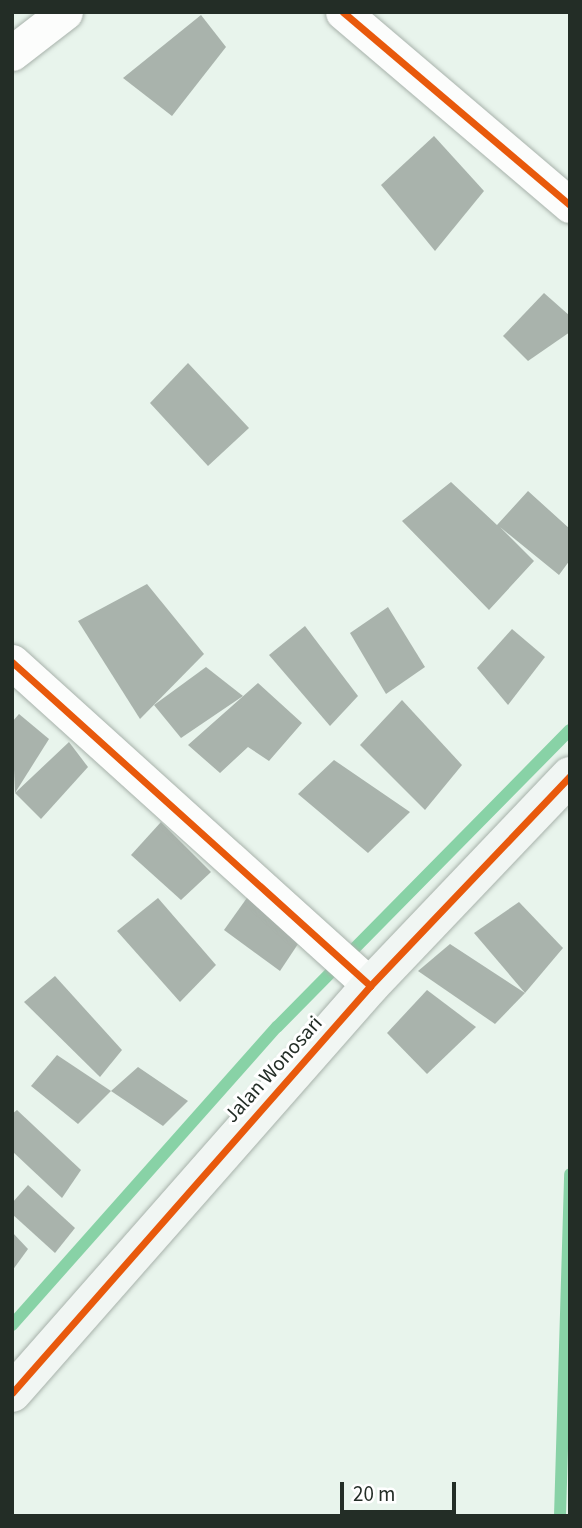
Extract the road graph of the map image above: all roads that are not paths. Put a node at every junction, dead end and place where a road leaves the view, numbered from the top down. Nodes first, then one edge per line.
1 (65, 12) edge
2 (343, 12) edge
3 (12, 53) edge
4 (570, 205) edge
5 (12, 662) edge
6 (570, 776) edge
7 (349, 968) junction
8 (12, 1393) edge

1 - 3 street
2 - 4 street
5 - 7 street
6 - 7 street, Jalan Wonosari
7 - 8 street, Jalan Wonosari

